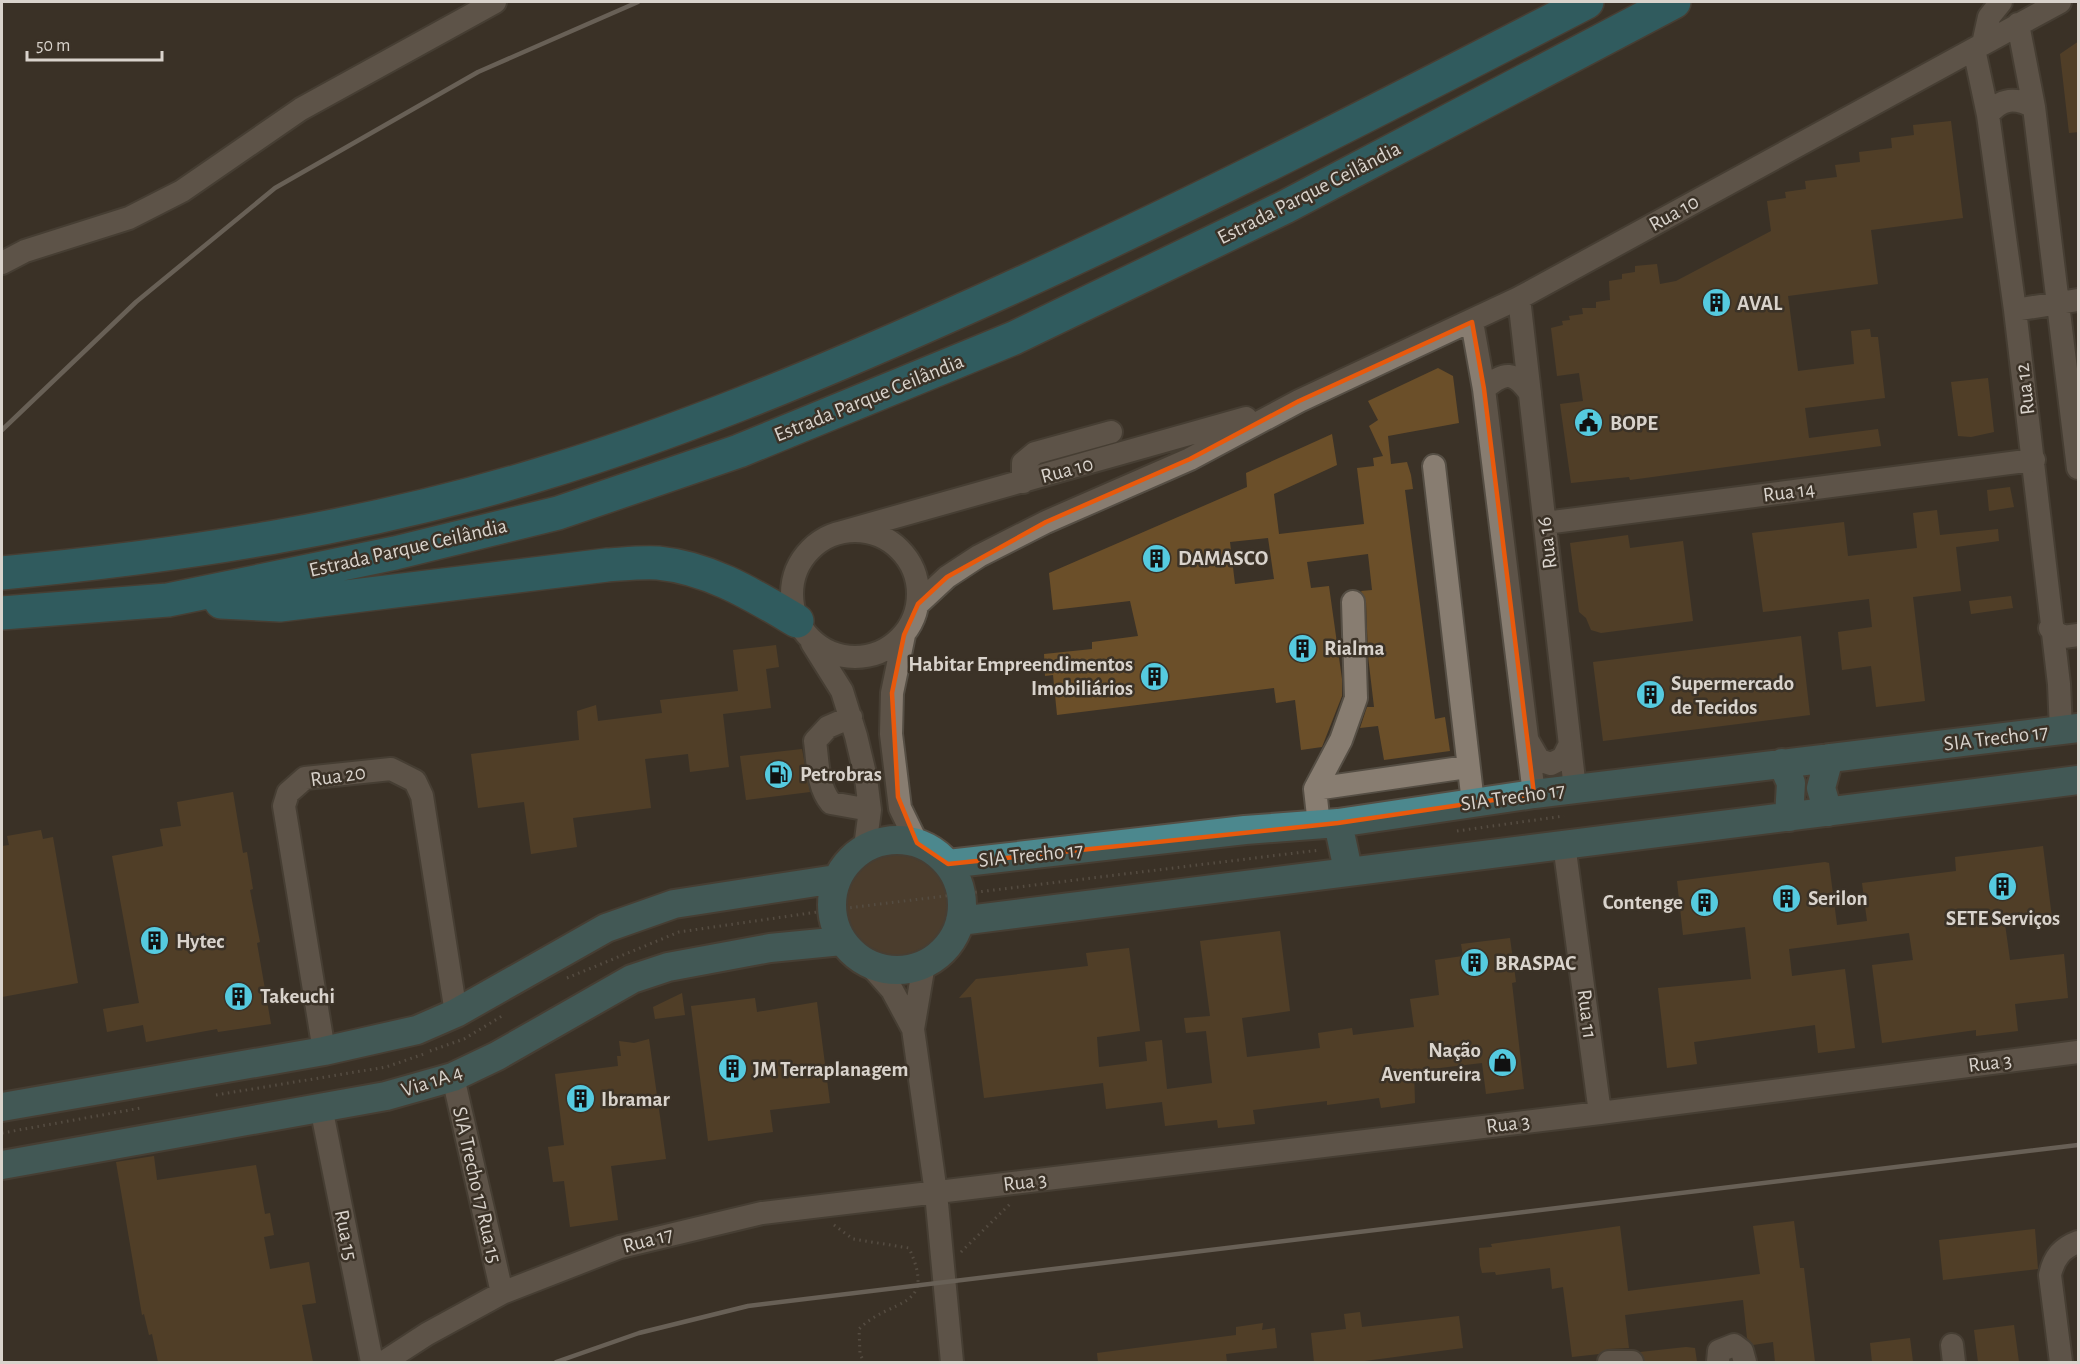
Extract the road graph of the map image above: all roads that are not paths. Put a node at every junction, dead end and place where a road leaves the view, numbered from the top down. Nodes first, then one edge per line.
1 (495, 2) edge
2 (1587, 2) edge
3 (1674, 2) edge
4 (2001, 2) edge
5 (2052, 5) edge
6 (2018, 24) junction
7 (1978, 47) junction
8 (2034, 107) junction
9 (1988, 115) junction
10 (2, 248) edge
11 (25, 251) junction
12 (2, 263) edge
13 (1519, 298) junction
14 (2069, 301) edge
15 (2015, 310) junction
16 (1472, 322) junction
17 (1485, 389) junction
18 (1530, 393) junction
19 (1299, 401) junction
20 (1112, 432) dead end
21 (2034, 460) junction
22 (1434, 466) dead end
23 (2079, 468) edge
24 (1023, 482) junction
25 (1545, 523) junction
26 (835, 534) junction
27 (2, 573) edge
28 (168, 600) junction
29 (1353, 602) dead end
30 (918, 604) junction
31 (2, 613) edge
32 (2050, 628) junction
33 (803, 630) junction
34 (904, 635) junction
35 (2079, 635) edge
36 (851, 717) junction
37 (2070, 729) edge
38 (1528, 741) junction
39 (1570, 744) junction
40 (1828, 758) junction
41 (1782, 763) junction
42 (1467, 767) junction
43 (2079, 780) edge
44 (1315, 789) junction
45 (1575, 789) junction
46 (1534, 794) junction
47 (1473, 803) junction
48 (870, 810) junction
49 (1828, 812) junction
50 (1789, 817) junction
51 (1328, 824) junction
52 (917, 843) junction
53 (1564, 844) junction
54 (865, 848) junction
55 (948, 864) junction
56 (1348, 870) junction
57 (836, 879) junction
58 (960, 921) junction
59 (842, 941) junction
60 (869, 964) junction
61 (924, 964) junction
62 (456, 1013) junction
63 (913, 1029) junction
64 (324, 1051) junction
65 (2079, 1052) edge
66 (453, 1077) junction
67 (2, 1107) edge
68 (321, 1107) junction
69 (1600, 1113) junction
70 (2, 1165) edge
71 (936, 1193) junction
72 (2079, 1242) edge
73 (502, 1293) junction
74 (372, 1362) edge
75 (384, 1362) edge
76 (952, 1362) edge
77 (1609, 1362) edge
78 (1632, 1362) edge
79 (1718, 1362) edge
80 (1745, 1362) edge
81 (2061, 1362) edge

1 - 11 street
2 - 27 highway, Estrada Parque Ceilândia
3 - 28 highway, Estrada Parque Ceilândia
4 - 7 street
5 - 6 street, Rua 10
6 - 7 street, Rua 10
6 - 8 street, Rua 12
7 - 9 street, Rua 12
7 - 13 street, Rua 10
8 - 9 street
8 - 14 street, Rua 12
9 - 15 street, Rua 12
10 - 11 street
11 - 12 street
13 - 16 street, Rua 10
13 - 18 street, Rua 16
14 - 15 street
14 - 23 street, Rua 12
15 - 21 street, Rua 12
16 - 17 street, Rua 16
16 - 19 street, Rua 10
17 - 18 street
17 - 38 street, Rua 16
18 - 25 street, Rua 16
19 - 24 street, Rua 10
19 - 30 street, Rua 10
20 - 24 street
21 - 25 street, Rua 14
21 - 32 street, Rua 12
22 - 42 street
24 - 26 street, Rua 10
25 - 39 street, Rua 16
26 - 30 street
26 - 33 street
28 - 31 highway, Estrada Parque Ceilândia
28 - 33 highway
29 - 44 street
30 - 34 street
32 - 35 street
32 - 37 street, Rua 12
33 - 34 street
33 - 36 street
34 - 52 street
36 - 48 street
36 - 48 street
37 - 40 main road, SIA Trecho 17
38 - 39 street
38 - 46 street, Rua 16
39 - 45 street, Rua 16
40 - 41 main road, SIA Trecho 17
40 - 49 main road
41 - 45 main road, SIA Trecho 17
41 - 50 main road
42 - 44 street
42 - 47 street
43 - 49 main road
44 - 51 street
45 - 46 main road, SIA Trecho 17
46 - 47 main road, SIA Trecho 17
47 - 51 main road, SIA Trecho 17
48 - 54 street
49 - 50 main road
50 - 53 main road
51 - 55 main road, SIA Trecho 17
51 - 56 main road
52 - 54 main road
52 - 55 main road
53 - 56 main road
53 - 69 street, Rua 11
54 - 57 main road
55 - 58 main road
56 - 58 main road
57 - 59 main road
57 - 62 main road
58 - 61 main road
59 - 60 main road
59 - 66 main road, Via 1A 4
60 - 61 main road
60 - 63 street
61 - 63 street
62 - 64 main road
62 - 64 street, Rua 20
63 - 71 street
64 - 67 main road
65 - 69 street, Rua 3
66 - 68 main road, Via 1A 4
66 - 73 street, SIA Trecho 17 Rua 15
68 - 70 main road, Via 1A 4
68 - 74 street, Rua 15
69 - 71 street, Rua 3
71 - 73 street, Rua 17
71 - 76 street
72 - 81 street
73 - 75 street, Rua 17
77 - 78 street
79 - 80 street

